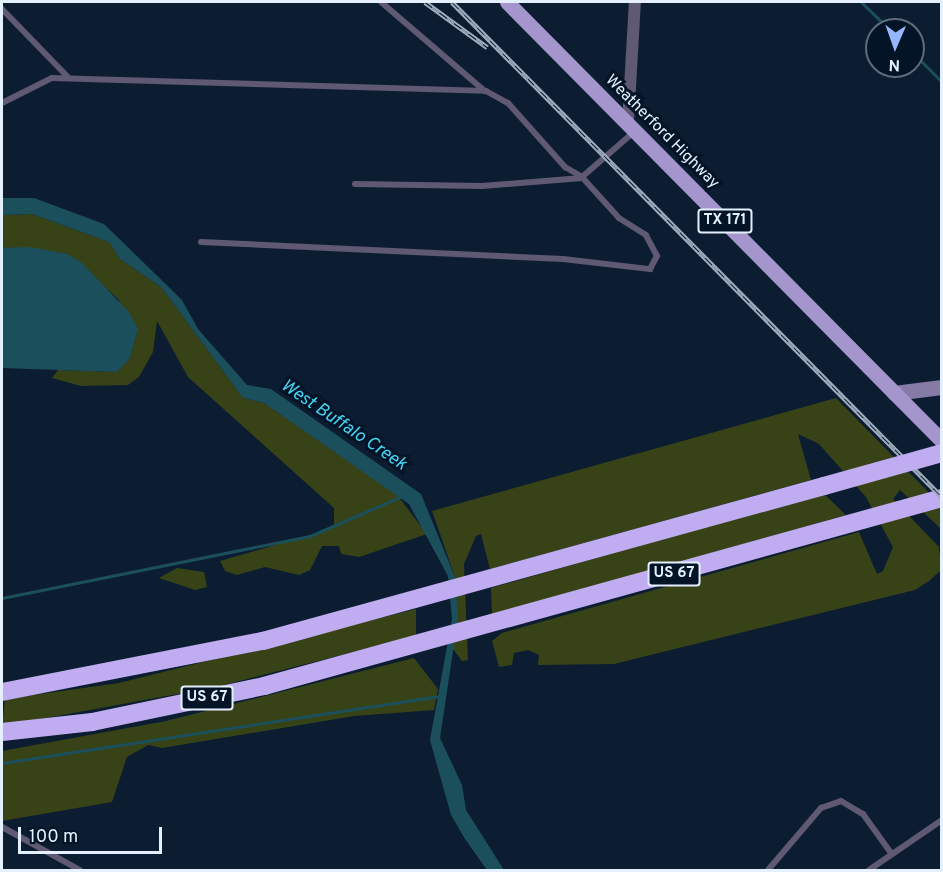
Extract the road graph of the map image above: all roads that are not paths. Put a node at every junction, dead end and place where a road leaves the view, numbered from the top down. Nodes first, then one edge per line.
1 (381, 2) edge
2 (507, 2) edge
3 (635, 2) edge
4 (2, 9) edge
5 (68, 77) junction
6 (486, 91) junction
7 (2, 103) edge
8 (632, 127) junction
9 (582, 177) junction
10 (355, 184) dead end
11 (201, 242) dead end
12 (942, 387) edge
13 (894, 393) junction
14 (942, 441) edge
15 (942, 453) edge
16 (942, 498) edge
17 (106, 674) junction
18 (2, 681) edge
19 (2, 692) edge
20 (92, 722) junction
21 (2, 732) edge
22 (2, 745) edge
23 (942, 820) edge
24 (2, 827) edge
25 (891, 853) junction
26 (80, 870) edge
27 (768, 870) edge
28 (869, 870) edge

1 - 6 lane
2 - 8 main road, Weatherford Highway / TX 171
3 - 8 street
4 - 5 lane
5 - 6 lane
5 - 7 lane
6 - 9 lane
8 - 9 lane
8 - 13 main road, Weatherford Highway / TX 171
9 - 10 lane
9 - 11 lane
12 - 13 main road
13 - 14 main road, Weatherford Highway / TX 171
15 - 17 highway, bridge
16 - 20 highway, US 67
17 - 18 highway
17 - 19 highway
20 - 21 highway, US 67
20 - 22 highway
23 - 25 lane
24 - 26 lane
25 - 27 lane
25 - 28 lane

